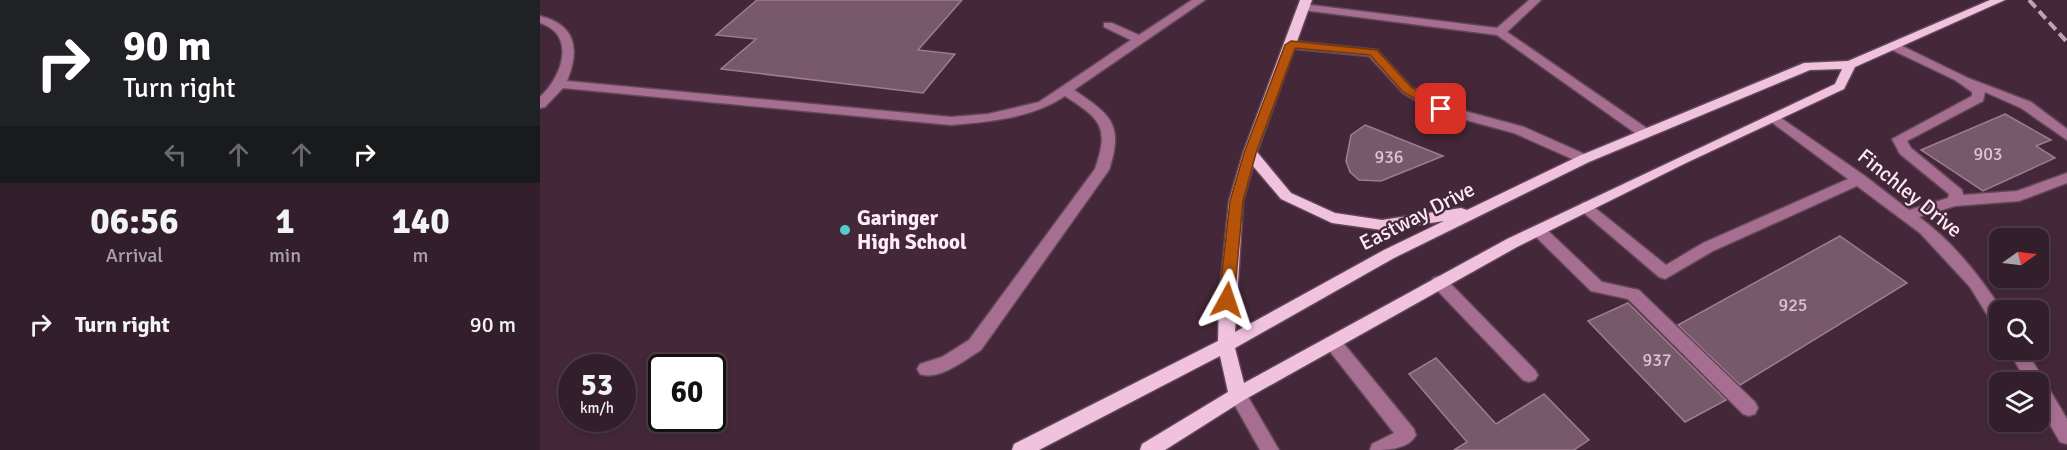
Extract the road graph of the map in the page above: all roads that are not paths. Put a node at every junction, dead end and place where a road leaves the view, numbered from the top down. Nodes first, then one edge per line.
1 (1199, 0) edge
2 (1367, 0) edge
3 (1535, 0) edge
4 (1999, 0) edge
5 (1304, 3) edge
6 (1363, 14) junction
7 (540, 19) edge
8 (1108, 25) dead end
9 (1500, 32) junction
10 (1140, 40) junction
11 (1291, 45) junction
12 (1894, 46) junction
13 (1850, 65) junction
14 (1959, 77) junction
15 (559, 84) junction
16 (1065, 90) junction
17 (540, 104) edge
18 (1775, 118) junction
19 (1643, 132) junction
20 (2067, 136) edge
21 (1250, 153) junction
22 (1584, 159) junction
23 (2067, 178) edge
24 (1860, 179) junction
25 (1954, 201) junction
26 (1584, 207) junction
27 (1476, 211) junction
28 (1908, 215) junction
29 (1538, 230) junction
30 (1439, 282) junction
31 (1989, 304) edge
32 (1334, 344) junction
33 (1226, 345) junction
34 (926, 369) dead end
35 (1528, 375) dead end
36 (1238, 395) junction
37 (2049, 406) edge
38 (1749, 408) dead end
39 (2067, 436) edge
40 (1021, 450) edge
41 (1149, 450) edge
42 (1270, 450) edge
43 (1379, 450) edge

1 - 10 street
2 - 6 street
3 - 9 street
4 - 12 main road, Eastway Drive
5 - 6 street
5 - 11 main road
6 - 9 street
7 - 15 street
8 - 10 street
9 - 19 street
10 - 16 street
11 - 21 main road
11 - 22 street
12 - 13 main road, Eastway Drive
12 - 14 street
13 - 18 main road
13 - 19 main road, Eastway Drive
14 - 20 street
14 - 25 street
15 - 16 street
15 - 17 street
16 - 34 street
18 - 24 street, Finchley Drive
18 - 26 main road
19 - 22 main road, Eastway Drive
21 - 27 main road
21 - 33 main road
22 - 27 main road, Eastway Drive
23 - 25 street
24 - 26 street
24 - 28 street, Finchley Drive
25 - 28 street
26 - 29 main road
27 - 33 main road, Eastway Drive
28 - 31 street, Finchley Drive
29 - 30 main road
29 - 38 street
30 - 32 main road
30 - 35 street
32 - 36 main road
32 - 43 street
33 - 36 main road
33 - 40 main road, Eastway Drive
36 - 41 main road
36 - 42 street
37 - 39 street

